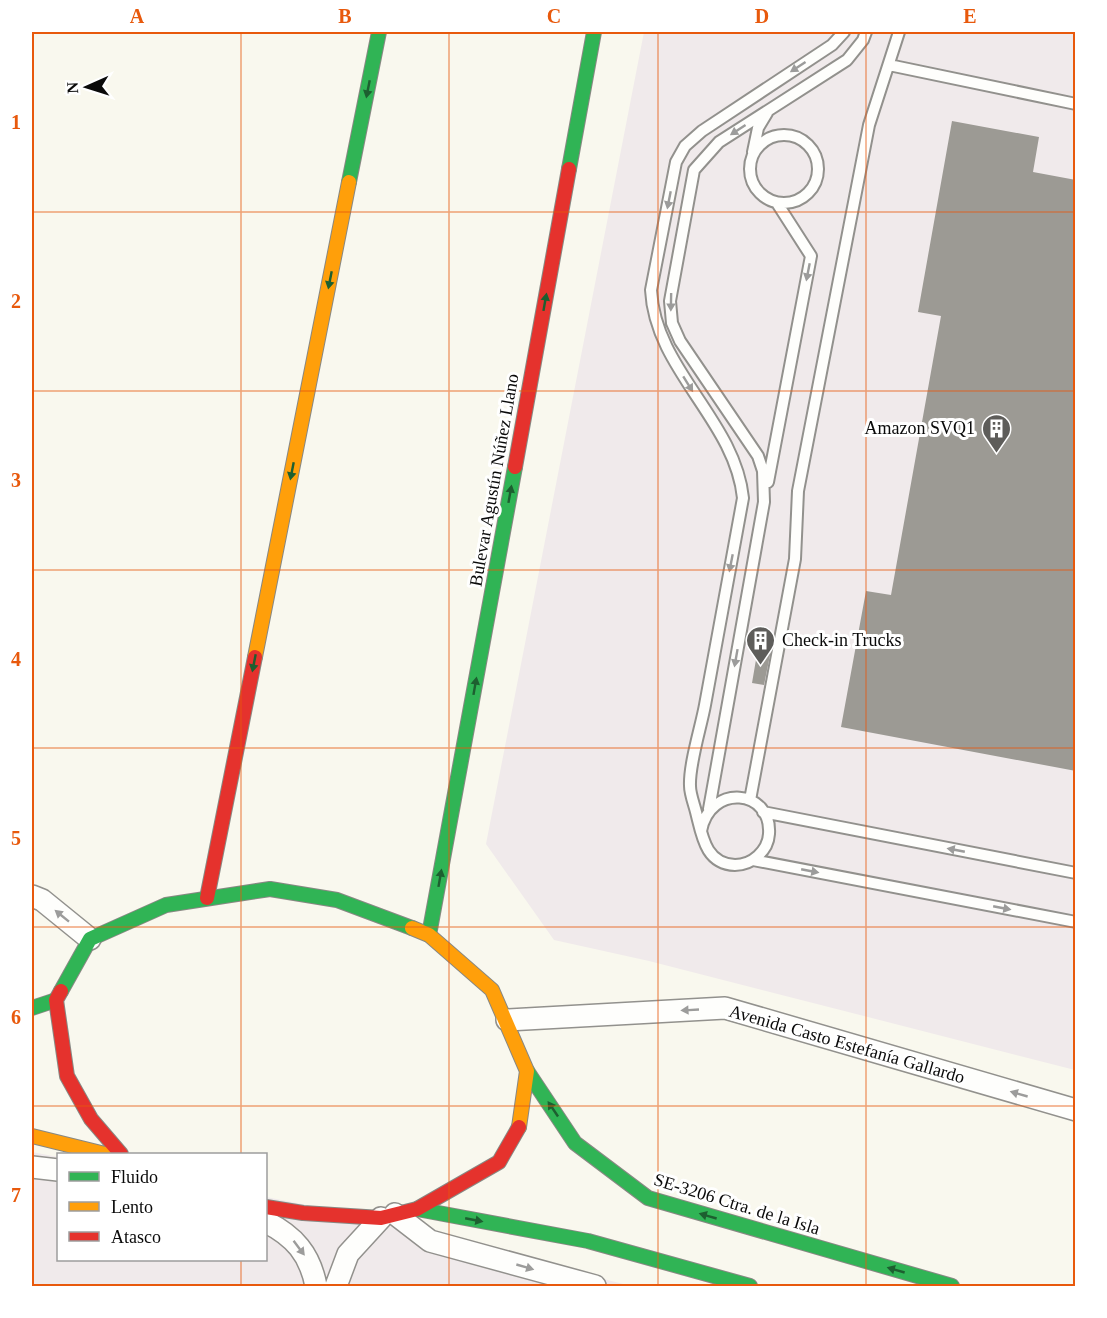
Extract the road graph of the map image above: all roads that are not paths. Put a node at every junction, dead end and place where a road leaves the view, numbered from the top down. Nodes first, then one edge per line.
1 (380, 32) edge
2 (594, 32) edge
3 (844, 32) edge
4 (866, 32) edge
5 (900, 32) edge
6 (889, 65) junction
7 (1076, 104) edge
8 (768, 110) junction
9 (752, 158) junction
10 (777, 203) junction
11 (764, 502) junction
12 (750, 800) junction
13 (709, 810) junction
14 (764, 812) junction
15 (701, 831) junction
16 (753, 860) junction
17 (1076, 873) edge
18 (32, 896) edge
19 (207, 898) junction
20 (1076, 922) edge
21 (429, 935) junction
22 (90, 939) junction
23 (56, 1000) junction
24 (32, 1008) edge
25 (507, 1020) junction
26 (527, 1071) junction
27 (1076, 1110) edge
28 (32, 1136) edge
29 (97, 1153) edge
30 (119, 1153) edge
31 (32, 1167) edge
32 (57, 1170) edge
33 (267, 1207) edge
34 (417, 1209) junction
35 (388, 1216) junction
36 (267, 1222) edge
37 (316, 1287) edge
38 (336, 1287) edge
39 (595, 1287) edge
40 (750, 1287) edge
41 (952, 1287) edge

1 -> 19 street
21 -> 2 street, Bulevar Agustín Núñez Llano
3 -> 15 lane
4 - 8 lane
5 - 6 lane
6 - 7 lane
6 - 12 lane
8 - 9 lane
8 -> 11 lane
9 - 10 lane
9 - 10 lane
10 -> 11 lane
11 -> 13 lane
12 - 13 lane
12 - 14 lane
13 - 15 lane
14 - 16 lane
17 -> 14 lane
15 - 16 lane
16 -> 20 lane
22 -> 18 street
19 - 21 street, SE-3206 Ctra. de la Isla
19 - 22 street, SE-3206 Ctra. de la Isla
21 - 25 street, SE-3206 Ctra. de la Isla
22 - 23 street
23 - 24 street
23 - 30 street
25 - 26 street, SE-3206 Ctra. de la Isla
27 -> 25 street, Avenida Casto Estefanía Gallardo
26 - 34 street, SE-3206 Ctra. de la Isla
41 -> 26 street, SE-3206 Ctra. de la Isla
28 - 29 street
31 - 32 street
33 - 35 street, SE-3206 Ctra. de la Isla
34 - 35 street, SE-3206 Ctra. de la Isla
34 -> 40 street, SE-3206 Ctra. de la Isla
35 - 38 street
35 -> 39 street
36 -> 37 street

